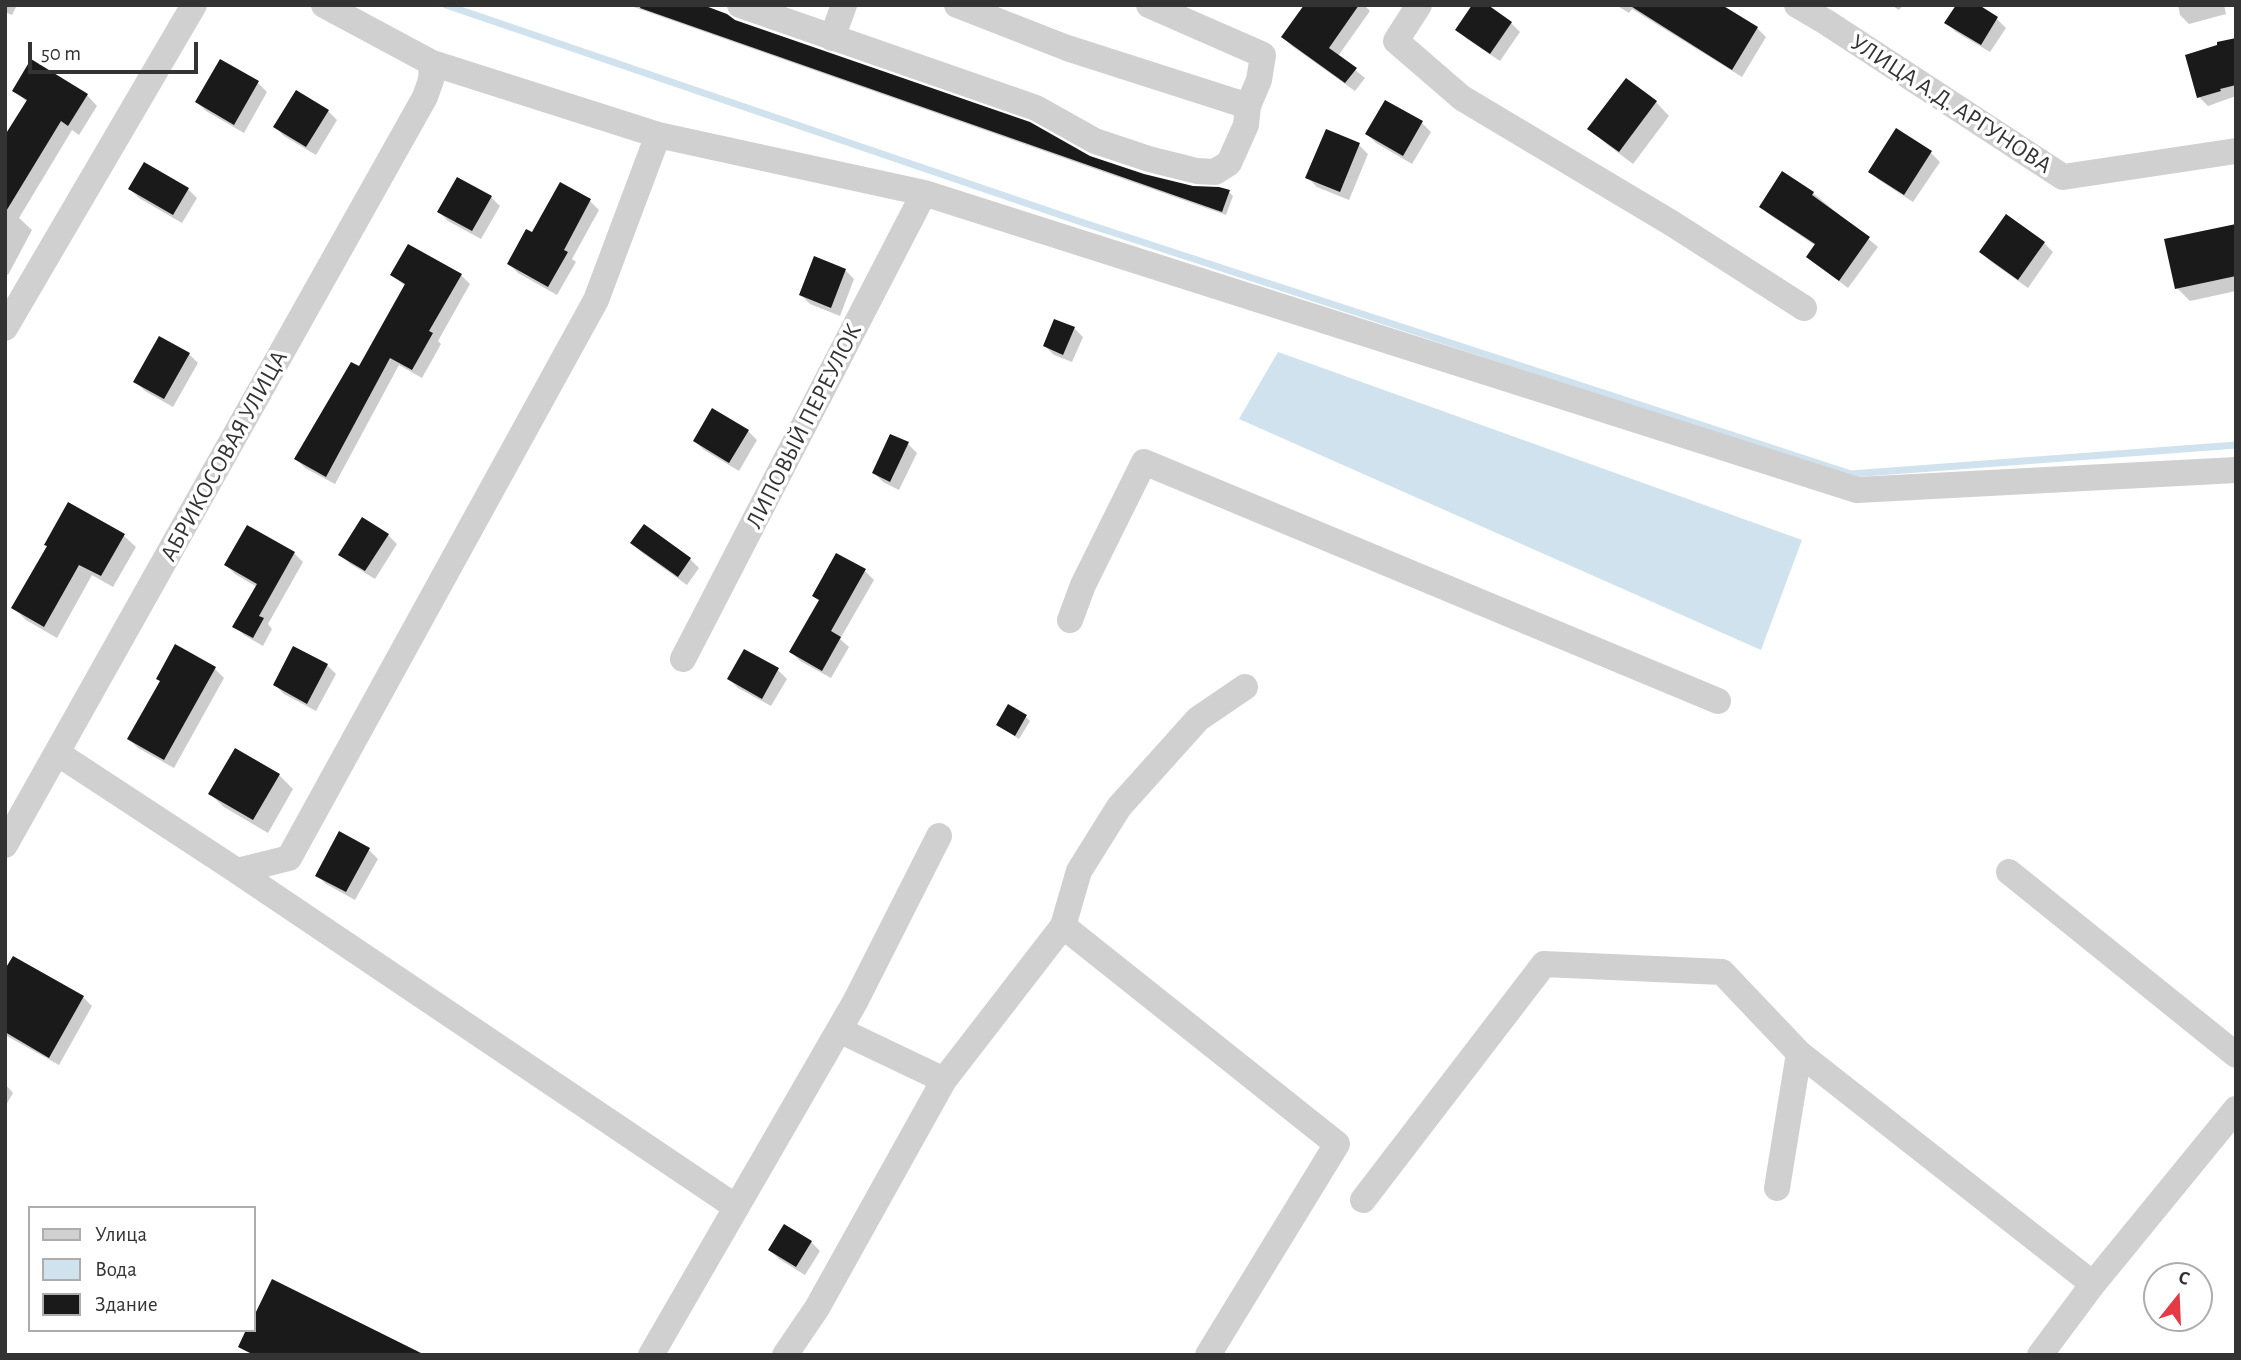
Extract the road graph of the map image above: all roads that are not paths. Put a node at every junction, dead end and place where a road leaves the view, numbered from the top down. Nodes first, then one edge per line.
1 (194, 5) edge
2 (324, 5) edge
3 (740, 5) edge
4 (844, 5) edge
5 (957, 5) edge
6 (1149, 5) edge
7 (1419, 5) edge
8 (1797, 5) edge
9 (832, 38) junction
10 (432, 63) junction
11 (1248, 106) junction
12 (658, 135) junction
13 (2236, 151) edge
14 (924, 192) junction
15 (1804, 308) dead end
16 (5, 328) edge
17 (2236, 470) edge
18 (1070, 621) dead end
19 (683, 659) dead end
20 (1245, 687) dead end
21 (1718, 701) dead end
22 (57, 753) junction
23 (939, 836) dead end
24 (5, 845) edge
25 (237, 871) junction
26 (2009, 872) dead end
27 (1063, 926) junction
28 (839, 1030) junction
29 (1799, 1053) junction
30 (2236, 1055) edge
31 (944, 1080) junction
32 (2236, 1109) edge
33 (1777, 1188) dead end
34 (1363, 1200) dead end
35 (736, 1207) junction
36 (2094, 1284) junction
37 (651, 1355) edge
38 (785, 1355) edge
39 (1208, 1355) edge
40 (2040, 1355) edge

1 - 16 street
2 - 10 street
3 - 9 street
4 - 9 street
5 - 11 street
6 - 11 street
7 - 15 street
8 - 13 street, УЛИЦА А.Д. АРГУНОВА
9 - 11 street
10 - 12 street
10 - 22 street, АБРИКОСОВАЯ УЛИЦА
12 - 14 street
12 - 25 street
14 - 17 street
14 - 19 street, ЛИПОВЫЙ ПЕРЕУЛОК
18 - 21 street
20 - 27 street
22 - 24 street, АБРИКОСОВАЯ УЛИЦА
22 - 25 street
23 - 28 street
25 - 35 street
26 - 30 street
27 - 31 street
27 - 39 street
28 - 31 street
28 - 35 street
29 - 33 street
29 - 34 street
29 - 36 street
31 - 38 street
32 - 36 street
35 - 37 street
36 - 40 street

